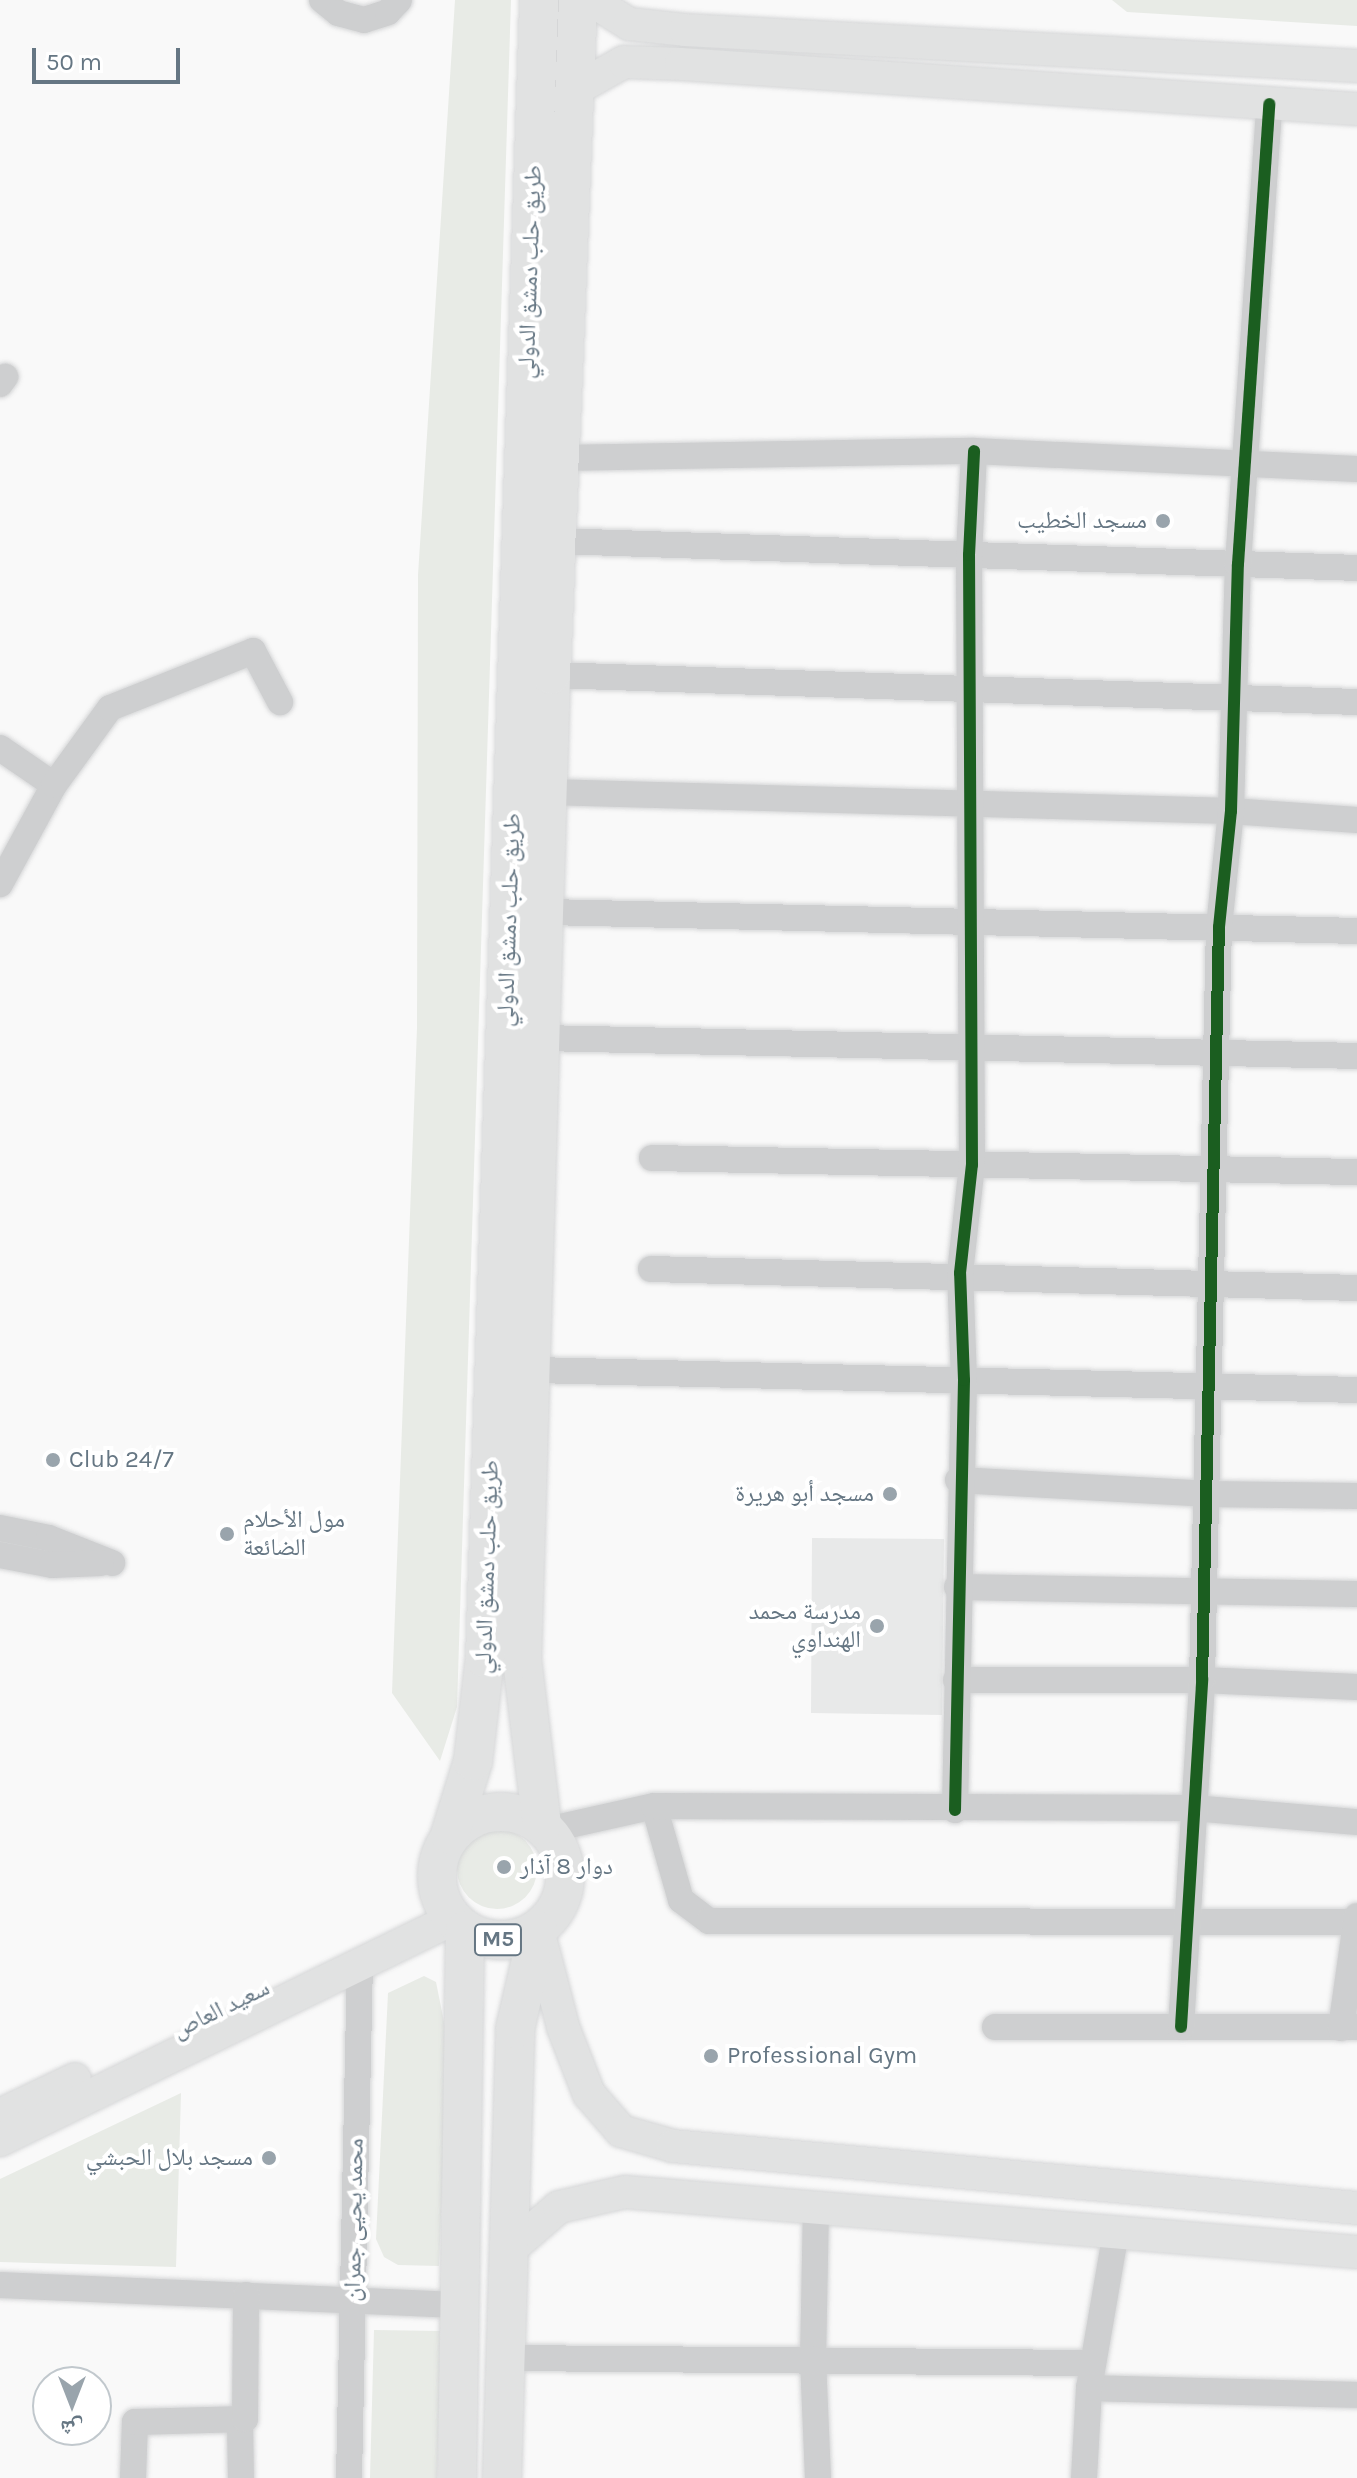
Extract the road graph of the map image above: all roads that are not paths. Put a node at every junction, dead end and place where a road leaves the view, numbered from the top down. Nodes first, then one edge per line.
1 (322, 0) edge
2 (399, 0) edge
3 (539, 0) edge
4 (578, 0) edge
5 (591, 0) edge
6 (1357, 66) edge
7 (576, 89) junction
8 (1269, 104) junction
9 (1357, 109) edge
10 (974, 451) junction
11 (559, 458) junction
12 (1246, 467) junction
13 (1357, 469) edge
14 (557, 541) junction
15 (969, 555) junction
16 (1238, 564) junction
17 (1357, 568) edge
18 (551, 675) junction
19 (972, 689) junction
20 (1233, 698) junction
21 (280, 702) dead end
22 (1357, 702) edge
23 (0, 748) edge
24 (54, 785) junction
25 (548, 792) junction
26 (970, 805) junction
27 (1231, 811) junction
28 (1357, 820) edge
29 (0, 884) edge
30 (547, 912) junction
31 (970, 921) junction
32 (1219, 927) junction
33 (1357, 931) edge
34 (541, 1038) junction
35 (968, 1047) junction
36 (1216, 1053) junction
37 (1357, 1056) edge
38 (652, 1158) dead end
39 (972, 1165) junction
40 (1213, 1169) junction
41 (1357, 1172) edge
42 (651, 1269) dead end
43 (960, 1273) junction
44 (1211, 1284) junction
45 (1357, 1288) edge
46 (534, 1370) junction
47 (964, 1380) junction
48 (1209, 1387) junction
49 (1357, 1390) edge
50 (958, 1480) junction
51 (1206, 1494) junction
52 (1357, 1496) edge
53 (0, 1528) edge
54 (0, 1555) edge
55 (957, 1587) junction
56 (1204, 1589) junction
57 (1357, 1594) edge
58 (956, 1680) junction
59 (1202, 1680) junction
60 (1357, 1687) edge
61 (654, 1806) junction
62 (1193, 1808) junction
63 (955, 1810) junction
64 (1357, 1822) edge
65 (545, 1828) junction
66 (450, 1835) junction
67 (453, 1917) junction
68 (1356, 1920) edge
69 (1186, 1922) junction
70 (538, 1930) junction
71 (360, 1962) junction
72 (995, 2027) dead end
73 (1181, 2027) junction
74 (1349, 2027) edge
75 (0, 2115) edge
76 (0, 2140) edge
77 (816, 2205) junction
78 (1357, 2208) edge
79 (1116, 2231) junction
80 (508, 2251) junction
81 (1357, 2252) edge
82 (0, 2285) edge
83 (246, 2295) junction
84 (353, 2298) junction
85 (461, 2305) junction
86 (506, 2358) junction
87 (813, 2359) junction
88 (1091, 2376) junction
89 (1357, 2395) edge
90 (240, 2423) junction
91 (133, 2478) edge
92 (241, 2478) edge
93 (349, 2478) edge
94 (457, 2478) edge
95 (502, 2478) edge
96 (818, 2478) edge
97 (1084, 2478) edge

1 - 2 street
3 - 66 highway, طريق حلب دمشق الدولي
4 - 7 highway, طريق حلب دمشق الدولي
5 - 6 main road
7 - 8 main road
7 - 11 highway, طريق حلب دمشق الدولي
8 - 9 main road
8 - 12 street
10 - 11 street
10 - 12 street
10 - 15 street
11 - 14 highway, طريق حلب دمشق الدولي
12 - 13 street
12 - 16 street
14 - 15 street
14 - 18 highway, طريق حلب دمشق الدولي
15 - 16 street
15 - 19 street
16 - 17 street
16 - 20 street
18 - 19 street
18 - 25 highway, طريق حلب دمشق الدولي
19 - 20 street
19 - 26 street
20 - 22 street
20 - 27 street
21 - 24 street
23 - 24 street
24 - 29 street
25 - 26 street
25 - 30 highway, طريق حلب دمشق الدولي
26 - 27 street
26 - 31 street
27 - 28 street
27 - 32 street
30 - 31 street
30 - 34 highway, طريق حلب دمشق الدولي
31 - 32 street
31 - 35 street
32 - 33 street
32 - 36 street
34 - 35 street
34 - 46 highway, طريق حلب دمشق الدولي
35 - 36 street
35 - 39 street
36 - 37 street
36 - 40 street
38 - 39 street
39 - 40 street
39 - 43 street
40 - 41 street
40 - 44 street
42 - 43 street
43 - 44 street
43 - 47 street
44 - 45 street
44 - 48 street
46 - 47 street
46 - 65 highway, طريق حلب دمشق الدولي
47 - 48 street
47 - 50 street
48 - 49 street
48 - 51 street
50 - 51 street
50 - 55 street
51 - 52 street
51 - 56 street
53 - 54 street
55 - 56 street
55 - 58 street
56 - 57 street
56 - 59 street
58 - 59 street
58 - 63 street
59 - 60 street
59 - 62 street
61 - 63 street
61 - 65 street
61 - 69 street
62 - 63 street
62 - 64 street
62 - 69 street
65 - 66 highway
65 - 70 highway, M5
66 - 67 highway, M5
67 - 70 highway, M5
67 - 71 main road
67 - 75 main road, سعيد العاص
67 - 85 highway
68 - 69 street
68 - 74 street
69 - 73 street
70 - 78 main road
70 - 80 highway
71 - 76 main road
71 - 84 street, محمد يحيى جمران
72 - 73 street
73 - 74 street
77 - 79 main road
77 - 80 main road
77 - 87 street
79 - 81 main road
79 - 88 street
80 - 86 highway
82 - 83 street
83 - 84 street
83 - 90 street
84 - 85 street
84 - 93 street, محمد يحيى جمران
85 - 94 highway
86 - 87 street
86 - 95 highway
87 - 88 street
87 - 96 street
88 - 89 street
88 - 97 street
90 - 91 street
90 - 92 street

